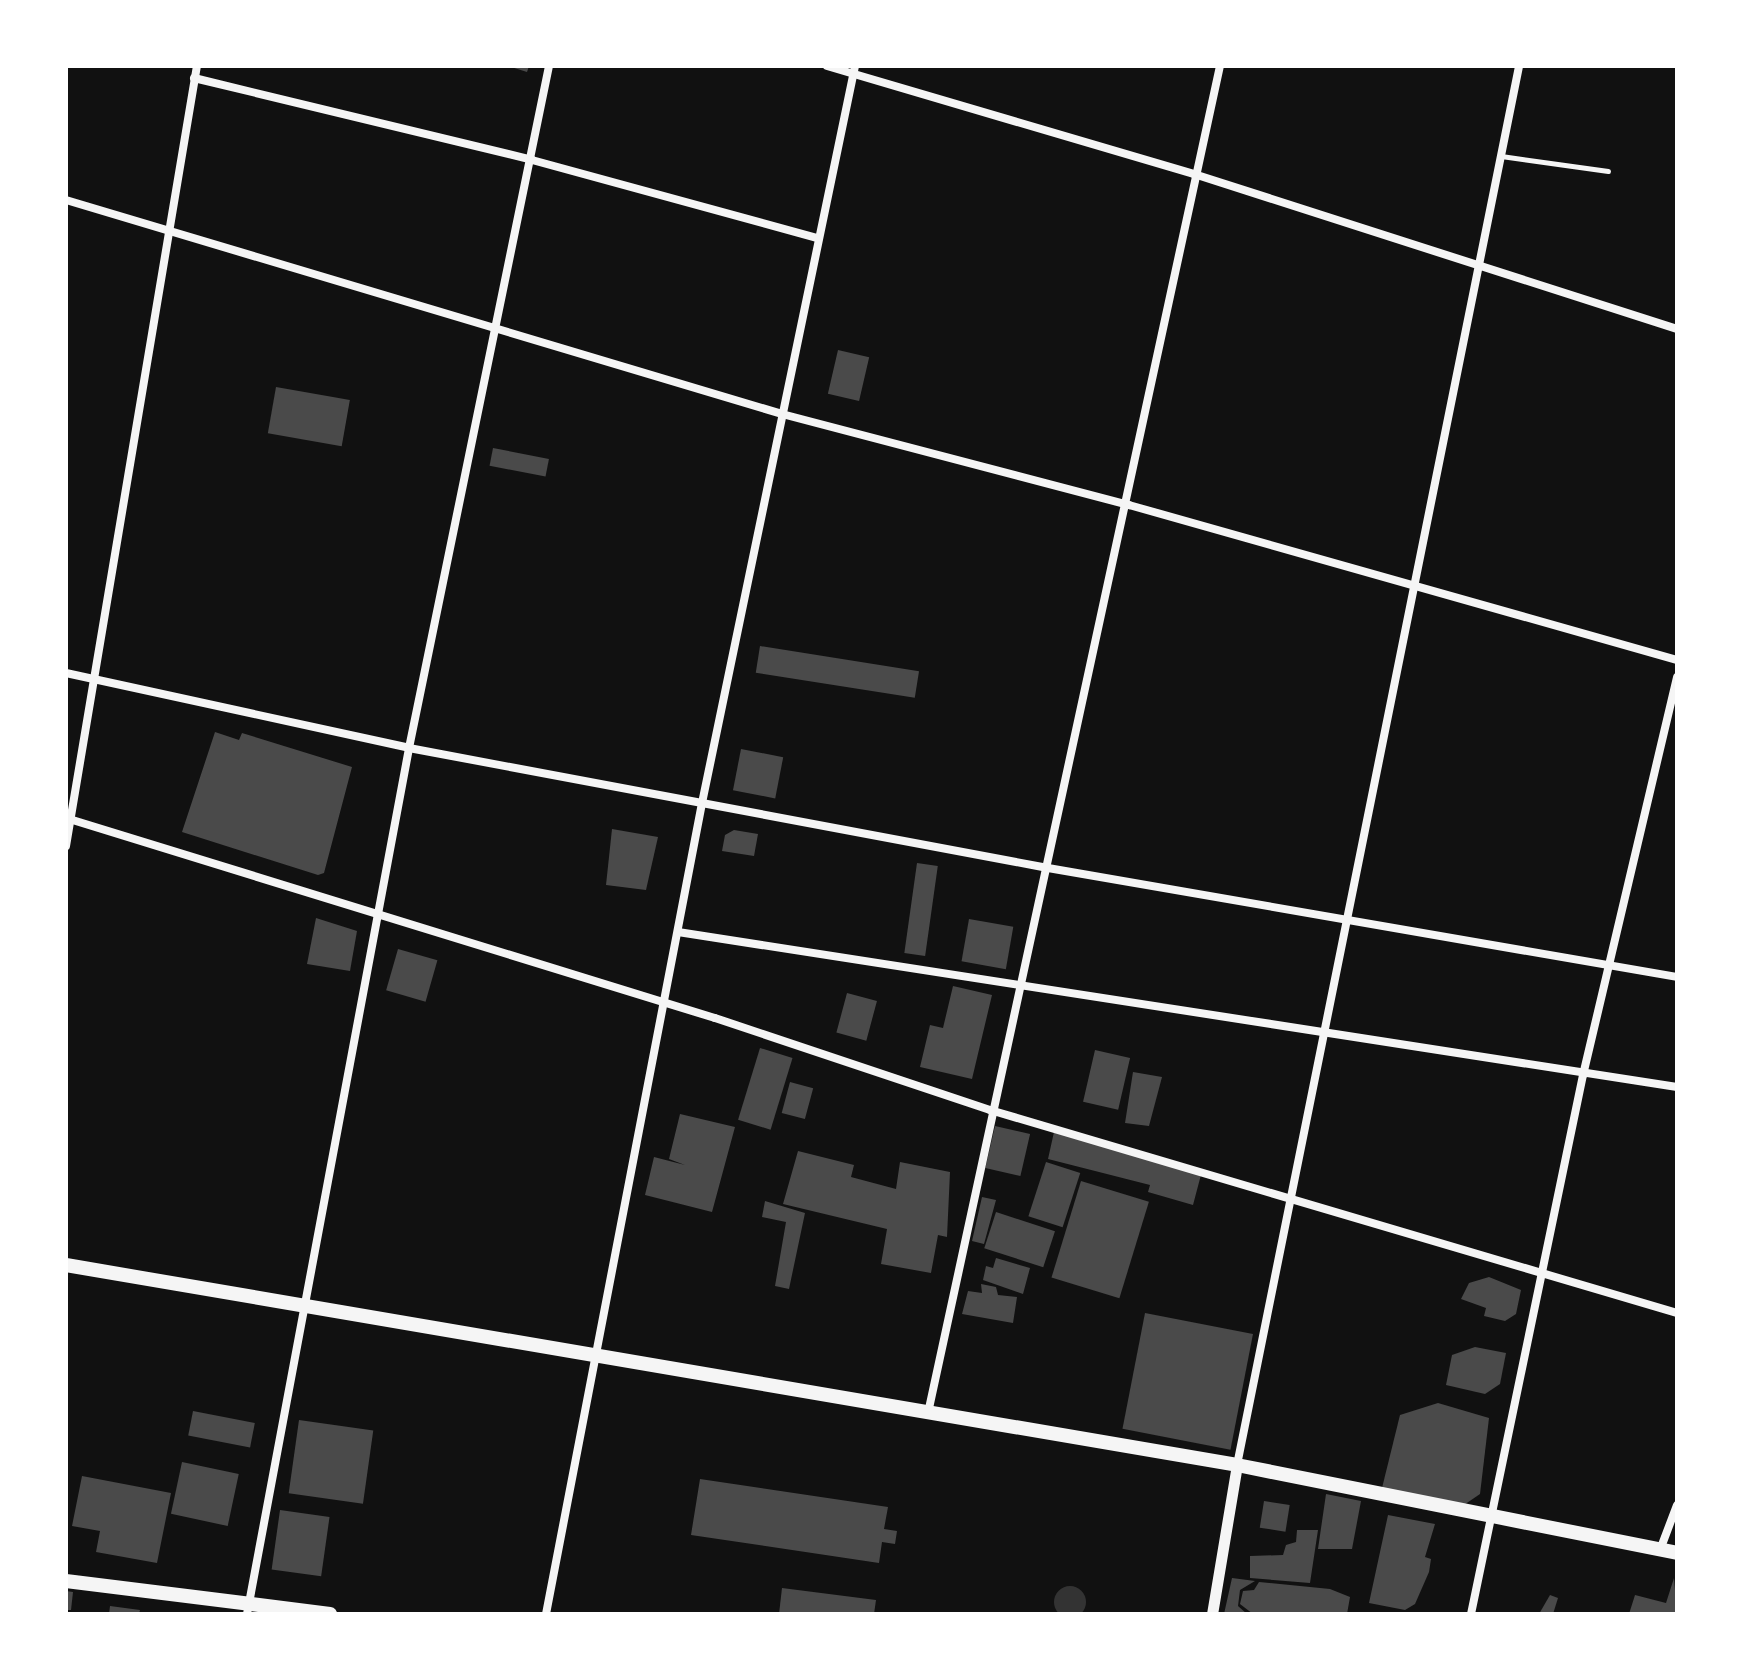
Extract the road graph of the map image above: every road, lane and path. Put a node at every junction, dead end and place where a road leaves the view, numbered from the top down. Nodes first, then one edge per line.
1 (197, 66) edge
2 (549, 66) edge
3 (827, 66) edge
4 (1220, 66) edge
5 (1519, 66) edge
6 (854, 70) edge
7 (194, 78) junction
8 (1501, 156) junction
9 (532, 160) junction
10 (1608, 171) dead end
11 (1194, 174) junction
12 (66, 200) edge
13 (168, 228) junction
14 (817, 238) junction
15 (1483, 265) junction
16 (499, 326) junction
17 (1677, 329) edge
18 (782, 414) junction
19 (1129, 505) junction
20 (1414, 587) junction
21 (1677, 660) edge
22 (66, 673) edge
23 (1677, 677) edge
24 (94, 679) junction
25 (409, 748) junction
26 (702, 803) junction
27 (69, 818) edge
28 (66, 846) edge
29 (1048, 868) junction
30 (379, 915) junction
31 (1347, 920) junction
32 (678, 932) junction
33 (1610, 967) junction
34 (1677, 977) edge
35 (1022, 983) junction
36 (663, 1004) junction
37 (1322, 1034) junction
38 (1583, 1075) junction
39 (1677, 1087) edge
40 (990, 1110) junction
41 (1294, 1198) junction
42 (66, 1265) edge
43 (1541, 1274) junction
44 (304, 1305) junction
45 (1677, 1313) edge
46 (593, 1356) junction
47 (928, 1413) junction
48 (1237, 1465) junction
49 (1677, 1505) edge
50 (1493, 1516) junction
51 (1660, 1550) junction
52 (1677, 1553) edge
53 (66, 1581) edge
54 (248, 1609) edge
55 (330, 1614) edge
56 (546, 1614) edge
57 (1212, 1614) edge
58 (1471, 1614) edge

1 - 7 street
2 - 9 street
3 - 6 street
4 - 11 street
5 - 8 street
6 - 11 street
6 - 14 street
7 - 9 street
7 - 13 street
8 - 10 lane
8 - 15 street
9 - 14 street
9 - 16 street
11 - 15 street
11 - 19 street
12 - 13 street
13 - 16 street
13 - 24 street
14 - 18 street
15 - 17 street
15 - 20 street
16 - 18 street
16 - 25 street
18 - 19 street
18 - 26 street
19 - 20 street
19 - 29 street
20 - 21 street
20 - 31 street
22 - 24 street
23 - 33 street
24 - 25 street
24 - 27 street
25 - 26 street
25 - 30 street
26 - 29 street
26 - 32 street
27 - 28 street
27 - 30 street
29 - 31 street
29 - 35 street
30 - 36 street
30 - 44 street
31 - 33 street
31 - 37 street
32 - 35 street
32 - 36 street
33 - 34 street
33 - 38 street
35 - 37 street
35 - 40 street
36 - 40 street
36 - 46 street
37 - 38 street
37 - 41 street
38 - 39 street
38 - 43 street
40 - 41 street
40 - 47 street
41 - 43 street
41 - 48 street
42 - 44 main road
43 - 45 street
43 - 50 street
44 - 46 main road
44 - 54 street
46 - 47 main road
46 - 56 street
47 - 48 main road
48 - 50 main road
48 - 57 street
49 - 51 street
50 - 51 main road
50 - 58 street
51 - 52 main road
53 - 54 main road
54 - 55 main road

